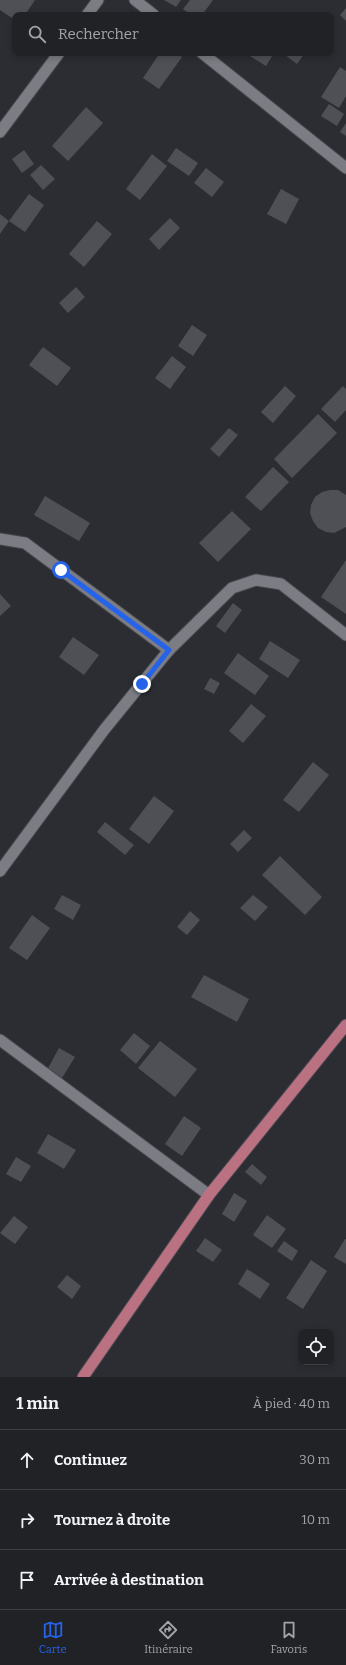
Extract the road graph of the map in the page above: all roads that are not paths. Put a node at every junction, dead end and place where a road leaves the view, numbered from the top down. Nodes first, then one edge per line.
1 (98, 0) edge
2 (135, 0) edge
3 (89, 12) edge
4 (150, 12) edge
5 (57, 56) edge
6 (206, 56) edge
7 (0, 132) edge
8 (346, 168) edge
9 (0, 538) edge
10 (346, 635) edge
11 (169, 650) junction
12 (0, 871) edge
13 (346, 1025) edge
14 (0, 1040) edge
15 (209, 1195) junction
16 (83, 1377) edge

1 - 3 street
2 - 4 street
5 - 7 street
6 - 8 street
9 - 11 street
10 - 11 street
11 - 12 street
13 - 15 main road
14 - 15 street
15 - 16 main road

